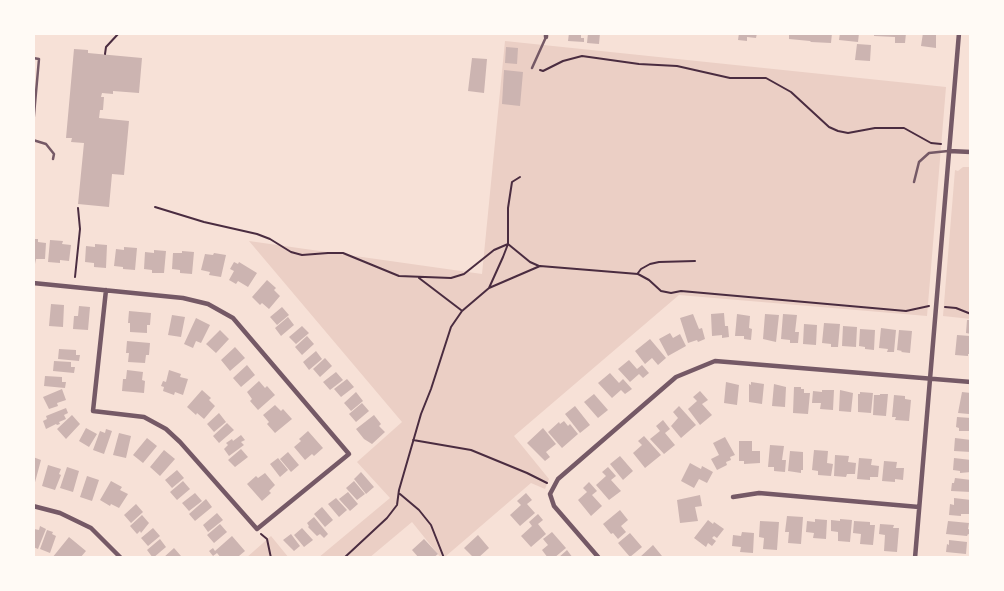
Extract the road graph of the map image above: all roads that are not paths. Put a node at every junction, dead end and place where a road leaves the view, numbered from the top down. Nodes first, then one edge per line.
1 (958, 33) edge
2 (546, 35) edge
3 (33, 58) edge
4 (533, 68) dead end
5 (33, 126) edge
6 (33, 140) edge
7 (949, 150) junction
8 (971, 152) edge
9 (53, 159) dead end
10 (914, 182) dead end
11 (33, 283) edge
12 (106, 290) junction
13 (930, 379) junction
14 (971, 382) edge
15 (733, 497) dead end
16 (33, 506) edge
17 (919, 507) junction
18 (121, 558) edge
19 (599, 558) edge
20 (915, 558) edge

1 - 7 street
2 - 4 lane
3 - 5 lane
6 - 9 lane
7 - 8 street
7 - 10 lane
7 - 13 street
11 - 12 street
12 - 12 street
13 - 14 street
13 - 17 street
13 - 19 street
15 - 17 street
16 - 18 street
17 - 20 street

